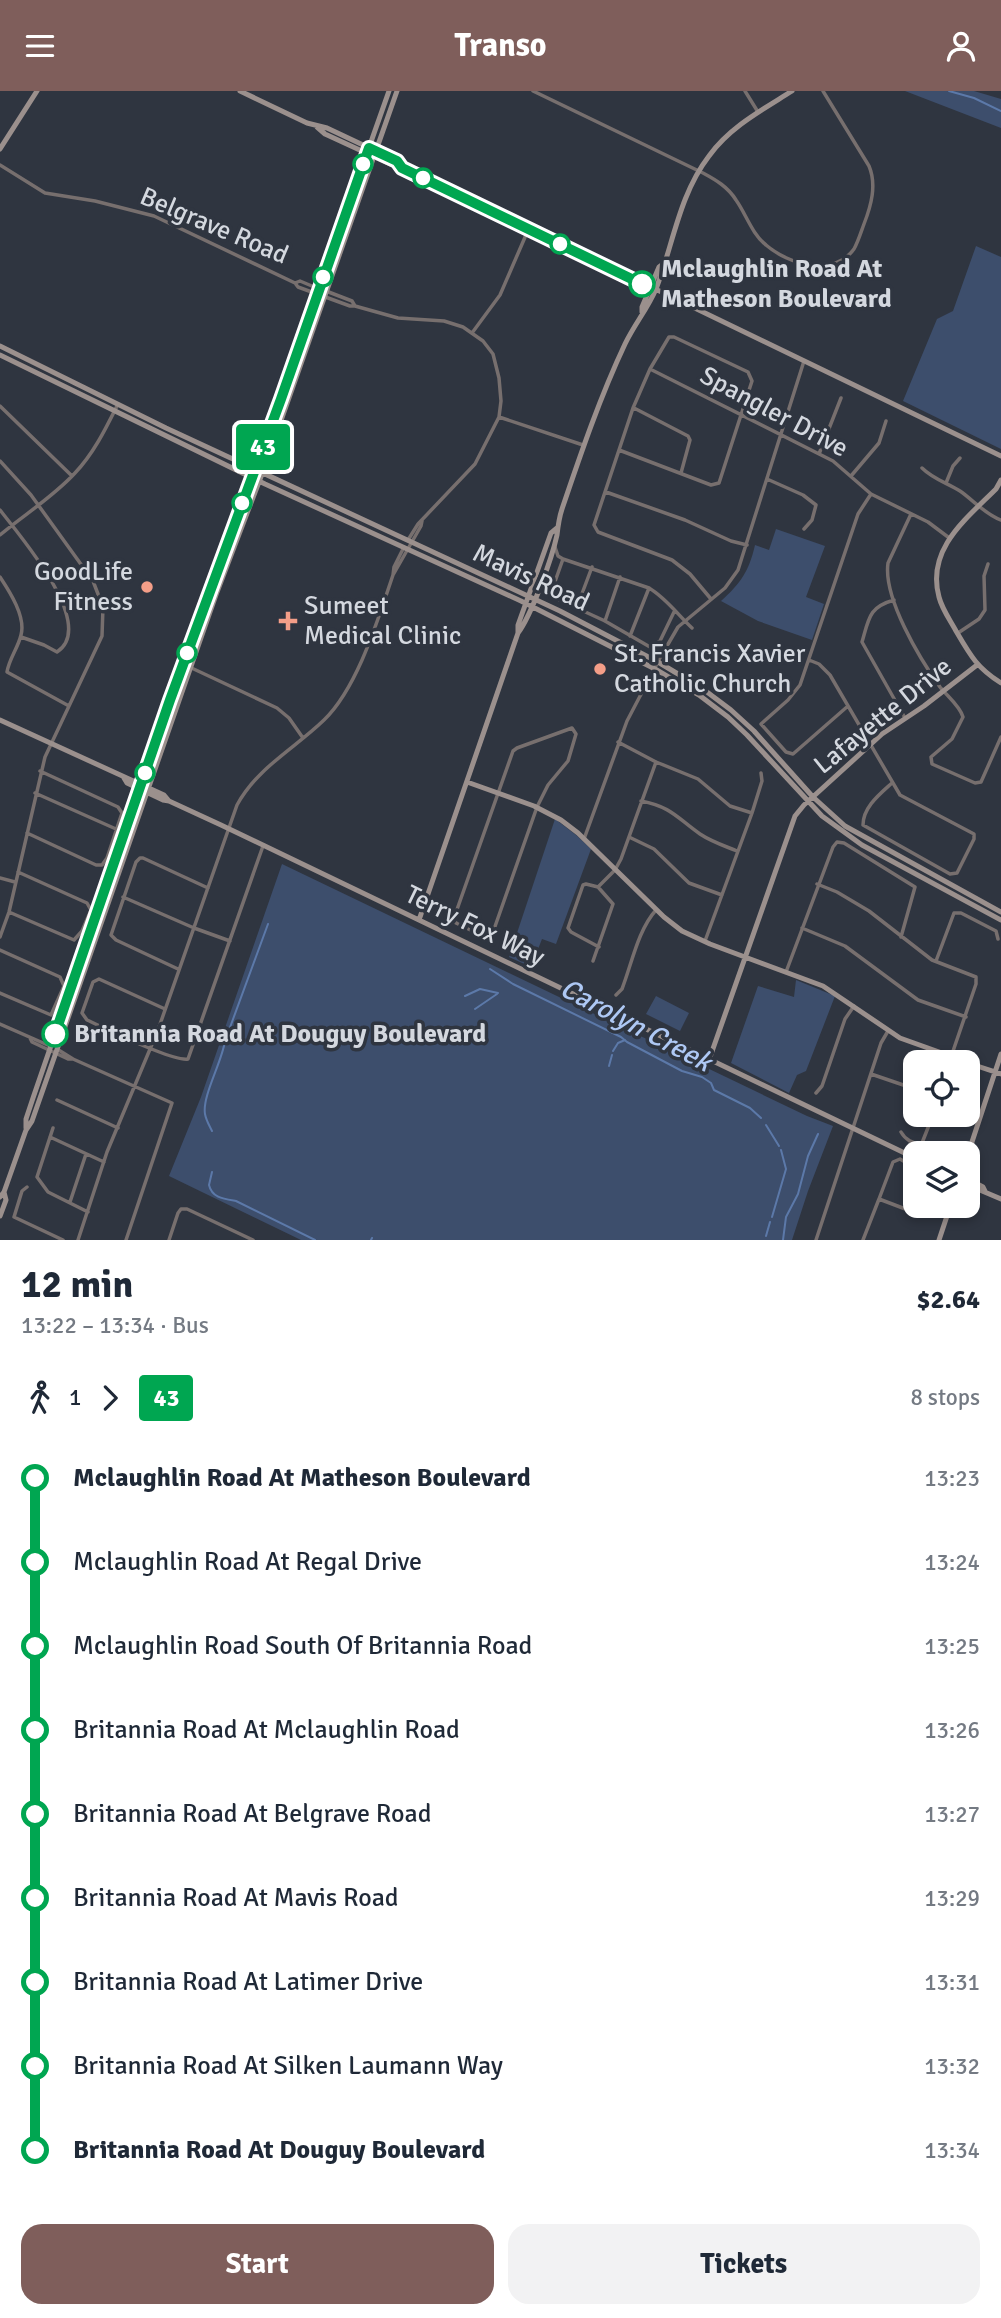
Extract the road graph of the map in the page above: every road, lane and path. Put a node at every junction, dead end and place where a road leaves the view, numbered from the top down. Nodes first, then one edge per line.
1 (37, 91) edge
2 (240, 91) edge
3 (389, 91) edge
4 (397, 91) edge
5 (533, 91) edge
6 (745, 91) edge
7 (792, 91) edge
8 (823, 91) edge
9 (758, 112) junction
10 (0, 149) edge
11 (368, 151) junction
12 (375, 155) junction
13 (0, 165) edge
14 (698, 170) junction
15 (528, 228) junction
16 (653, 289) junction
17 (322, 293) junction
18 (472, 333) junction
19 (0, 346) edge
20 (0, 355) edge
21 (804, 361) junction
22 (650, 369) junction
23 (841, 398) dead end
24 (0, 406) edge
25 (116, 407) junction
26 (633, 408) junction
27 (742, 416) junction
28 (499, 417) junction
29 (886, 421) dead end
30 (780, 436) junction
31 (584, 446) junction
32 (619, 450) junction
33 (819, 454) junction
34 (1001, 456) edge
35 (960, 458) dead end
36 (0, 461) edge
37 (922, 468) dead end
38 (255, 469) junction
39 (263, 473) junction
40 (681, 473) junction
41 (72, 476) junction
42 (851, 476) junction
43 (252, 477) junction
44 (767, 478) junction
45 (1001, 480) edge
46 (260, 481) junction
47 (946, 483) junction
48 (606, 492) junction
49 (871, 494) junction
50 (980, 505) junction
51 (38, 506) junction
52 (337, 508) junction
53 (0, 510) edge
54 (911, 514) junction
55 (333, 515) junction
56 (1001, 520) edge
57 (11, 525) junction
58 (556, 528) junction
59 (804, 529) dead end
60 (0, 535) edge
61 (948, 537) junction
62 (554, 541) junction
63 (408, 545) junction
64 (747, 545) junction
65 (558, 557) junction
66 (563, 559) junction
67 (547, 563) junction
68 (988, 564) dead end
69 (592, 567) junction
70 (0, 577) edge
71 (621, 577) junction
72 (649, 588) junction
73 (711, 599) junction
74 (894, 600) junction
75 (530, 602) junction
76 (577, 607) junction
77 (674, 612) junction
78 (605, 621) junction
79 (684, 621) junction
80 (692, 628) dead end
81 (958, 633) junction
82 (630, 636) junction
83 (21, 637) junction
84 (809, 660) junction
85 (658, 662) junction
86 (183, 664) junction
87 (977, 665) junction
88 (191, 668) junction
89 (655, 669) junction
90 (1000, 682) edge
91 (943, 691) junction
92 (69, 706) junction
93 (848, 706) junction
94 (905, 718) junction
95 (0, 720) edge
96 (1001, 737) edge
97 (303, 738) junction
98 (618, 742) junction
99 (51, 745) junction
100 (870, 745) junction
101 (656, 762) junction
102 (40, 771) junction
103 (761, 773) dead end
104 (467, 782) junction
105 (892, 783) junction
106 (140, 787) junction
107 (148, 790) junction
108 (35, 793) junction
109 (498, 793) junction
110 (811, 799) junction
111 (641, 801) junction
112 (537, 807) junction
113 (752, 813) junction
114 (228, 828) junction
115 (116, 829) junction
116 (26, 833) junction
117 (629, 837) junction
118 (584, 839) junction
119 (263, 846) junction
120 (738, 851) junction
121 (615, 870) junction
122 (18, 873) junction
123 (0, 878) edge
124 (15, 881) junction
125 (817, 884) junction
126 (598, 887) junction
127 (208, 888) junction
128 (722, 895) junction
129 (123, 897) junction
130 (656, 910) junction
131 (9, 912) junction
132 (1001, 912) edge
133 (419, 920) junction
134 (1001, 920) edge
135 (194, 928) junction
136 (802, 928) junction
137 (901, 936) junction
138 (0, 937) edge
139 (998, 939) dead end
140 (230, 941) junction
141 (705, 941) junction
142 (599, 947) junction
143 (0, 950) edge
144 (746, 957) junction
145 (593, 961) dead end
146 (936, 962) junction
147 (178, 969) junction
148 (786, 972) junction
149 (0, 993) edge
150 (616, 995) dead end
151 (854, 1006) junction
152 (165, 1009) junction
153 (965, 1017) junction
154 (0, 1025) edge
155 (888, 1031) junction
156 (151, 1048) junction
157 (53, 1050) junction
158 (931, 1050) edge
159 (953, 1050) edge
160 (1001, 1054) edge
161 (709, 1060) junction
162 (980, 1067) edge
163 (998, 1073) edge
164 (871, 1074) junction
165 (903, 1085) edge
166 (133, 1087) junction
167 (816, 1093) dead end
168 (57, 1100) dead end
169 (928, 1127) edge
170 (53, 1128) dead end
171 (118, 1128) junction
172 (854, 1128) junction
173 (901, 1132) dead end
174 (50, 1137) junction
175 (973, 1141) edge
176 (903, 1152) edge
177 (86, 1154) junction
178 (903, 1161) edge
179 (104, 1163) junction
180 (980, 1186) edge
181 (27, 1187) dead end
182 (980, 1191) edge
183 (985, 1191) junction
184 (2, 1195) edge
185 (879, 1199) junction
186 (1001, 1199) edge
187 (69, 1203) junction
188 (903, 1208) edge
189 (88, 1212) junction
190 (0, 1216) edge
191 (946, 1218) edge
192 (63, 1240) edge
193 (78, 1240) edge
194 (126, 1240) edge
195 (169, 1240) edge
196 (253, 1240) edge
197 (816, 1240) edge
198 (863, 1240) edge
199 (939, 1240) edge

1 - 10 street
2 - 11 street
3 - 11 street
4 - 12 street
5 - 14 street
6 - 9 street
7 - 9 street
8 - 14 street
9 - 14 street
11 - 12 street
11 - 17 street
12 - 15 street
12 - 17 street
13 - 17 street, Belgrave Road
14 - 16 street
15 - 16 street
15 - 18 street
16 - 21 street
16 - 31 street
17 - 18 street, Belgrave Road
17 - 38 street
17 - 39 street
18 - 28 street
19 - 25 street, Mavis Road
20 - 25 street, Mavis Road
21 - 30 street
21 - 34 street
22 - 26 street
22 - 27 street, Spangler Drive
22 - 27 street
23 - 33 street
24 - 41 street
25 - 38 street, Mavis Road
25 - 41 street
25 - 43 street, Mavis Road
26 - 32 street
26 - 40 street
27 - 30 street, Spangler Drive
27 - 40 street
28 - 31 street
28 - 63 street
29 - 42 street
30 - 33 street, Spangler Drive
30 - 44 street
31 - 58 street
32 - 40 street
32 - 48 street
33 - 42 street, Spangler Drive
35 - 47 street
36 - 51 street
37 - 47 street
38 - 39 street, Mavis Road
38 - 43 street
39 - 46 street
39 - 52 street, Mavis Road
41 - 51 street
42 - 49 street, Spangler Drive
43 - 46 street, Mavis Road
43 - 86 street
44 - 59 street
44 - 64 street
45 - 50 street
46 - 55 street, Mavis Road
46 - 88 street
47 - 50 street
48 - 64 street
48 - 73 street
49 - 54 street, Spangler Drive
49 - 84 street
50 - 56 street
50 - 61 street
51 - 57 street
51 - 92 street
52 - 55 street
52 - 63 street, Mavis Road
53 - 57 street
54 - 61 street, Spangler Drive
54 - 74 street
55 - 63 street, Mavis Road
57 - 60 street
57 - 83 street
58 - 62 street
58 - 75 street
61 - 81 street
62 - 65 street
62 - 67 street
63 - 75 street, Mavis Road
63 - 97 street
64 - 73 street
65 - 66 street
65 - 67 street
66 - 69 street
66 - 76 street
67 - 75 street
68 - 81 street
69 - 71 street
69 - 76 street
70 - 83 street
71 - 72 street
71 - 78 street
72 - 77 street
72 - 82 street
73 - 79 street
74 - 91 street
74 - 94 street
75 - 85 street, Mavis Road
75 - 89 street, Mavis Road
75 - 104 street
76 - 78 street
77 - 79 street
77 - 82 street
78 - 82 street
79 - 80 street
79 - 85 street
81 - 87 street
83 - 92 street
84 - 93 street
84 - 93 street
85 - 89 street
85 - 110 street, Mavis Road
86 - 88 street
86 - 106 street
87 - 90 street
87 - 91 street, Lafayette Drive
88 - 97 street
88 - 107 street
89 - 98 street
89 - 110 street, Mavis Road
91 - 94 street, Lafayette Drive
91 - 96 street
92 - 99 street
93 - 100 street
94 - 100 street, Lafayette Drive
95 - 99 street, Terry Fox Way
97 - 114 street
98 - 101 street
98 - 118 street
99 - 102 street
99 - 106 street, Terry Fox Way
100 - 105 street
100 - 110 street, Lafayette Drive
101 - 111 street
101 - 113 street
102 - 108 street
102 - 115 street
103 - 113 street
104 - 109 street
104 - 133 street
105 - 105 street
106 - 107 street, Terry Fox Way
106 - 157 street
107 - 114 street, Terry Fox Way
107 - 157 street
108 - 115 street
108 - 116 street
109 - 112 street
109 - 112 street
109 - 112 street
110 - 132 street, Mavis Road
110 - 134 street, Mavis Road
110 - 144 street, Lafayette Drive
111 - 117 street
111 - 120 street
112 - 118 street
113 - 120 street
114 - 119 street, Terry Fox Way
114 - 127 street
115 - 116 street
116 - 122 street
117 - 121 street
117 - 128 street
118 - 121 street
119 - 133 street, Terry Fox Way
119 - 140 street
120 - 128 street
121 - 126 street
121 - 130 street
122 - 124 street
122 - 131 street
123 - 124 street
124 - 131 street
125 - 136 street
125 - 137 street
125 - 137 street
126 - 142 street
126 - 142 street
127 - 129 street
127 - 135 street
128 - 141 street
129 - 135 street
129 - 147 street
130 - 141 street
130 - 150 street
131 - 138 street
133 - 161 street, Terry Fox Way
135 - 140 street
135 - 147 street
136 - 148 street
136 - 153 street
137 - 146 street
139 - 146 street
140 - 156 street
141 - 144 street
142 - 145 street
143 - 149 street
144 - 148 street
144 - 161 street, Lafayette Drive
146 - 153 street
147 - 152 street
148 - 151 street
151 - 155 street
151 - 167 street
152 - 156 street
152 - 156 street
153 - 159 street
154 - 157 street
155 - 158 street
155 - 164 street
156 - 166 street
157 - 166 street
157 - 184 street
160 - 163 street
161 - 172 street, Terry Fox Way
162 - 163 street
163 - 175 street
164 - 165 street
164 - 172 street
166 - 171 street
166 - 194 street
168 - 171 street
169 - 173 street
170 - 174 street
171 - 179 street
172 - 176 street, Terry Fox Way
172 - 197 street
174 - 177 street
174 - 187 street
177 - 179 street
177 - 187 street
178 - 185 street
179 - 189 street
180 - 183 street
181 - 192 street
182 - 183 street
183 - 186 street
184 - 190 street
185 - 188 street
185 - 198 street
187 - 189 street
189 - 193 street
191 - 199 street
195 - 196 street

